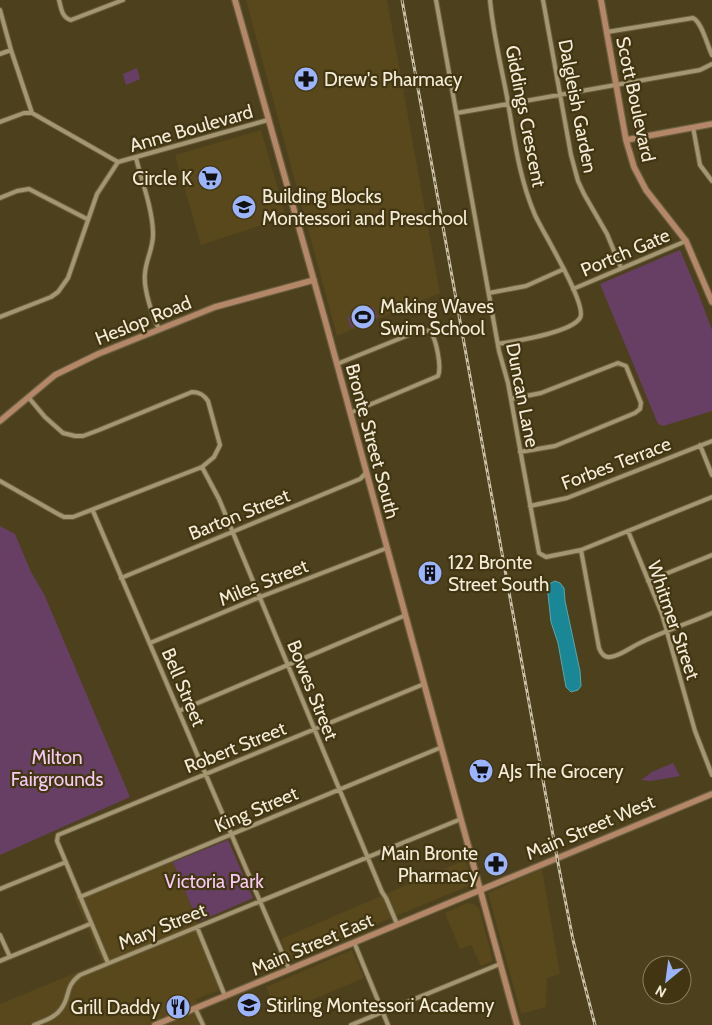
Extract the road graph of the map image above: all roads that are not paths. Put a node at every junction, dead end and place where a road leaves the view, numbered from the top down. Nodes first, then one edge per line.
1 (59, 0) edge
2 (124, 0) edge
3 (235, 0) edge
4 (436, 0) edge
5 (490, 0) edge
6 (543, 0) edge
7 (601, 0) edge
8 (0, 10) edge
9 (607, 32) junction
10 (11, 50) junction
11 (0, 54) edge
12 (712, 55) edge
13 (712, 64) edge
14 (616, 85) junction
15 (560, 95) junction
16 (508, 104) junction
17 (32, 113) junction
18 (457, 113) junction
19 (268, 120) junction
20 (0, 122) edge
21 (712, 124) edge
22 (692, 127) junction
23 (626, 140) junction
24 (136, 158) junction
25 (118, 162) junction
26 (712, 181) edge
27 (0, 198) edge
28 (87, 219) junction
29 (686, 242) junction
30 (621, 268) junction
31 (564, 269) junction
32 (314, 280) junction
33 (574, 288) junction
34 (489, 293) junction
35 (712, 302) edge
36 (0, 317) edge
37 (159, 329) junction
38 (498, 344) junction
39 (337, 364) junction
40 (29, 398) junction
41 (511, 399) junction
42 (350, 412) junction
43 (0, 420) edge
44 (712, 441) edge
45 (700, 445) junction
46 (520, 452) junction
47 (202, 467) junction
48 (366, 473) junction
49 (712, 475) edge
50 (0, 481) edge
51 (712, 498) edge
52 (530, 506) junction
53 (93, 511) junction
54 (233, 531) junction
55 (628, 531) junction
56 (387, 548) junction
57 (581, 550) junction
58 (712, 556) edge
59 (121, 578) junction
60 (648, 581) junction
61 (260, 597) junction
62 (712, 613) edge
63 (406, 615) junction
64 (667, 632) junction
65 (150, 644) junction
66 (288, 664) junction
67 (424, 684) junction
68 (179, 711) junction
69 (314, 729) junction
70 (442, 747) junction
71 (205, 774) junction
72 (712, 775) edge
73 (339, 789) junction
74 (712, 794) edge
75 (461, 819) junction
76 (231, 834) junction
77 (367, 856) junction
78 (66, 862) junction
79 (0, 890) edge
80 (481, 890) junction
81 (80, 897) junction
82 (260, 901) junction
83 (90, 924) junction
84 (397, 924) junction
85 (197, 926) junction
86 (0, 935) edge
87 (354, 942) junction
88 (10, 957) junction
89 (0, 961) edge
90 (108, 963) junction
91 (500, 964) junction
92 (289, 969) junction
93 (225, 996) junction
94 (196, 1008) junction
95 (382, 1012) junction
96 (34, 1025) edge
97 (155, 1025) edge
98 (203, 1025) edge
99 (351, 1025) edge
100 (388, 1025) edge
101 (517, 1025) edge

1 - 2 street
3 - 19 main road, Bronte Street South
4 - 18 street, Duncan Lane
5 - 16 street, Giddings Crescent
6 - 15 street, Dalgleish Garden
7 - 9 main road, Scott Boulevard
8 - 10 street
9 - 12 street
9 - 14 main road, Scott Boulevard
10 - 11 street
10 - 17 street
13 - 14 street
14 - 15 street
14 - 23 main road, Scott Boulevard
15 - 16 street
15 - 30 street, Dalgleish Garden
16 - 18 street
16 - 31 street, Giddings Crescent
17 - 20 street
17 - 25 street
18 - 34 street, Duncan Lane
19 - 24 street, Anne Boulevard
19 - 32 main road, Bronte Street South
21 - 22 main road
22 - 23 main road
22 - 26 street
23 - 29 main road, Scott Boulevard
24 - 25 street, Anne Boulevard
24 - 37 street
25 - 28 street, Anne Boulevard
27 - 28 street
28 - 36 street, Anne Boulevard
29 - 30 street, Portch Gate
29 - 35 main road, Scott Boulevard
30 - 33 street, Portch Gate
31 - 33 street, Giddings Crescent
31 - 34 street
32 - 37 main road, Heslop Road
32 - 39 main road, Bronte Street South
33 - 38 street, Giddings Crescent
34 - 38 street, Duncan Lane
37 - 40 main road, Heslop Road
38 - 41 street, Duncan Lane
39 - 42 main road, Bronte Street South
39 - 42 street
40 - 43 main road, Heslop Road
40 - 47 street
41 - 46 street, Duncan Lane
41 - 46 street
42 - 48 main road, Bronte Street South
44 - 45 street, Forbes Terrace
45 - 49 street
45 - 52 street, Forbes Terrace
46 - 52 street, Duncan Lane
47 - 53 street
47 - 54 street, Bowes Street
48 - 54 street, Barton Street
48 - 56 main road, Bronte Street South
50 - 53 street
51 - 55 street, Duncan Lane
52 - 57 street, Duncan Lane
53 - 59 street, Bell Street
54 - 59 street, Barton Street
54 - 61 street, Bowes Street
55 - 57 street, Duncan Lane
55 - 60 street, Whitmer Street
56 - 61 street, Miles Street
56 - 63 main road, Bronte Street South
57 - 64 street
58 - 60 street
59 - 65 street, Bell Street
60 - 64 street, Whitmer Street
61 - 65 street, Miles Street
61 - 66 street, Bowes Street
62 - 64 street
63 - 66 street
63 - 67 main road, Bronte Street South
64 - 72 street, Whitmer Street
65 - 68 street, Bell Street
66 - 68 street
66 - 69 street, Bowes Street
67 - 69 street, Robert Street
67 - 70 main road, Bronte Street South
68 - 71 street, Bell Street
69 - 71 street, Robert Street
69 - 73 street, Bowes Street
70 - 73 street, King Street
70 - 75 main road, Bronte Street South
71 - 76 street, Bell Street
71 - 78 street, Robert Street
73 - 76 street, King Street
73 - 77 street, Bowes Street
74 - 80 main road, Main Street West
75 - 77 street, Mary Street
75 - 80 main road, Bronte Street South
76 - 81 street, King Street
76 - 82 street, Bell Street
77 - 82 street, Mary Street
77 - 84 street, Bowes Street
78 - 79 street
78 - 81 street
80 - 84 main road, Main Street East
80 - 91 main road, Bronte Street South
81 - 83 street
82 - 85 street, Mary Street
82 - 92 street, Bell Street
83 - 88 street
83 - 90 street
84 - 87 main road, Main Street East
85 - 90 street, Mary Street
85 - 93 street
86 - 88 street
87 - 92 main road, Main Street East
87 - 95 street
88 - 89 street
90 - 96 street, Mary Street
91 - 95 street
91 - 101 main road, Bronte Street South
92 - 93 main road, Main Street East
93 - 94 main road, Main Street East
94 - 97 main road, Main Street East
94 - 98 street
95 - 99 street
95 - 100 street

